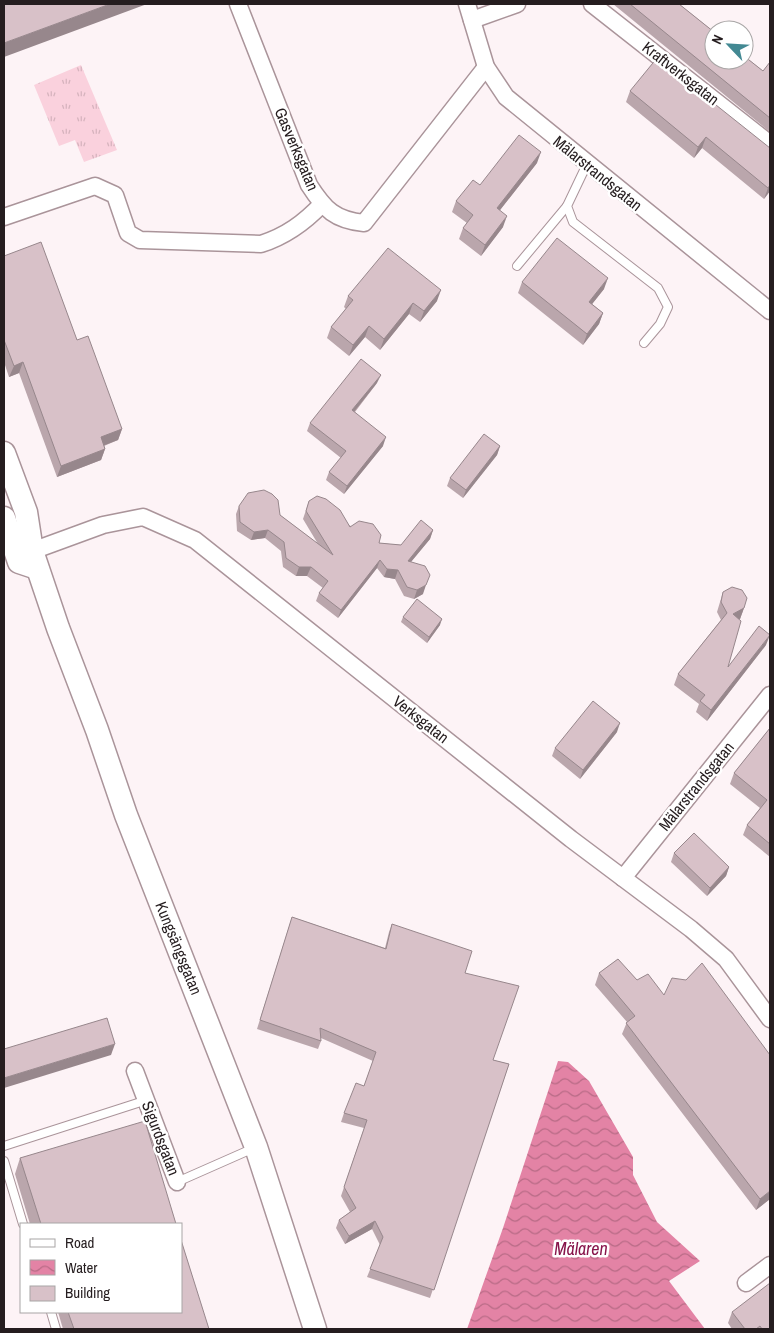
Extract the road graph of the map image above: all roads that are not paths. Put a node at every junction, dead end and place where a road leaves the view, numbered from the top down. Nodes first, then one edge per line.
1 (238, 4) edge
2 (468, 4) edge
3 (517, 4) edge
4 (592, 4) edge
5 (472, 20) junction
6 (486, 67) junction
7 (770, 144) edge
8 (587, 164) junction
9 (322, 204) junction
10 (567, 206) junction
11 (4, 217) edge
12 (517, 266) dead end
13 (770, 312) edge
14 (644, 343) dead end
15 (4, 453) edge
16 (4, 494) edge
17 (4, 518) edge
18 (35, 560) junction
19 (769, 699) edge
20 (623, 878) junction
21 (770, 1019) edge
22 (135, 1071) dead end
23 (146, 1100) junction
24 (4, 1146) edge
25 (256, 1147) junction
26 (4, 1161) edge
27 (177, 1182) joint
28 (23, 1223) edge
29 (770, 1265) edge
30 (746, 1283) dead end
31 (51, 1313) edge
32 (56, 1329) edge
33 (315, 1329) edge

1 - 9 street, Gasverksgatan
2 - 5 street, Mälarstrandsgatan
3 - 5 street
4 - 7 street, Kraftverksgatan
5 - 6 street, Mälarstrandsgatan
6 - 8 street, Mälarstrandsgatan
6 - 9 street, Gasverksgatan
8 - 10 lane
8 - 13 street, Mälarstrandsgatan
9 - 11 street
10 - 12 lane
10 - 14 lane
15 - 18 main road, Kungsängsgatan
16 - 18 main road, Kungsängsgatan
17 - 18 main road
18 - 20 street, Verksgatan
18 - 25 main road, Kungsängsgatan
19 - 20 street, Mälarstrandsgatan
20 - 21 street, Verksgatan
22 - 23 street, Sigurdsgatan
23 - 24 lane
23 - 27 street, Sigurdsgatan
25 - 27 lane, Sigurdsgatan
25 - 33 main road, Kungsängsgatan
26 - 28 lane
29 - 30 street
31 - 32 lane

